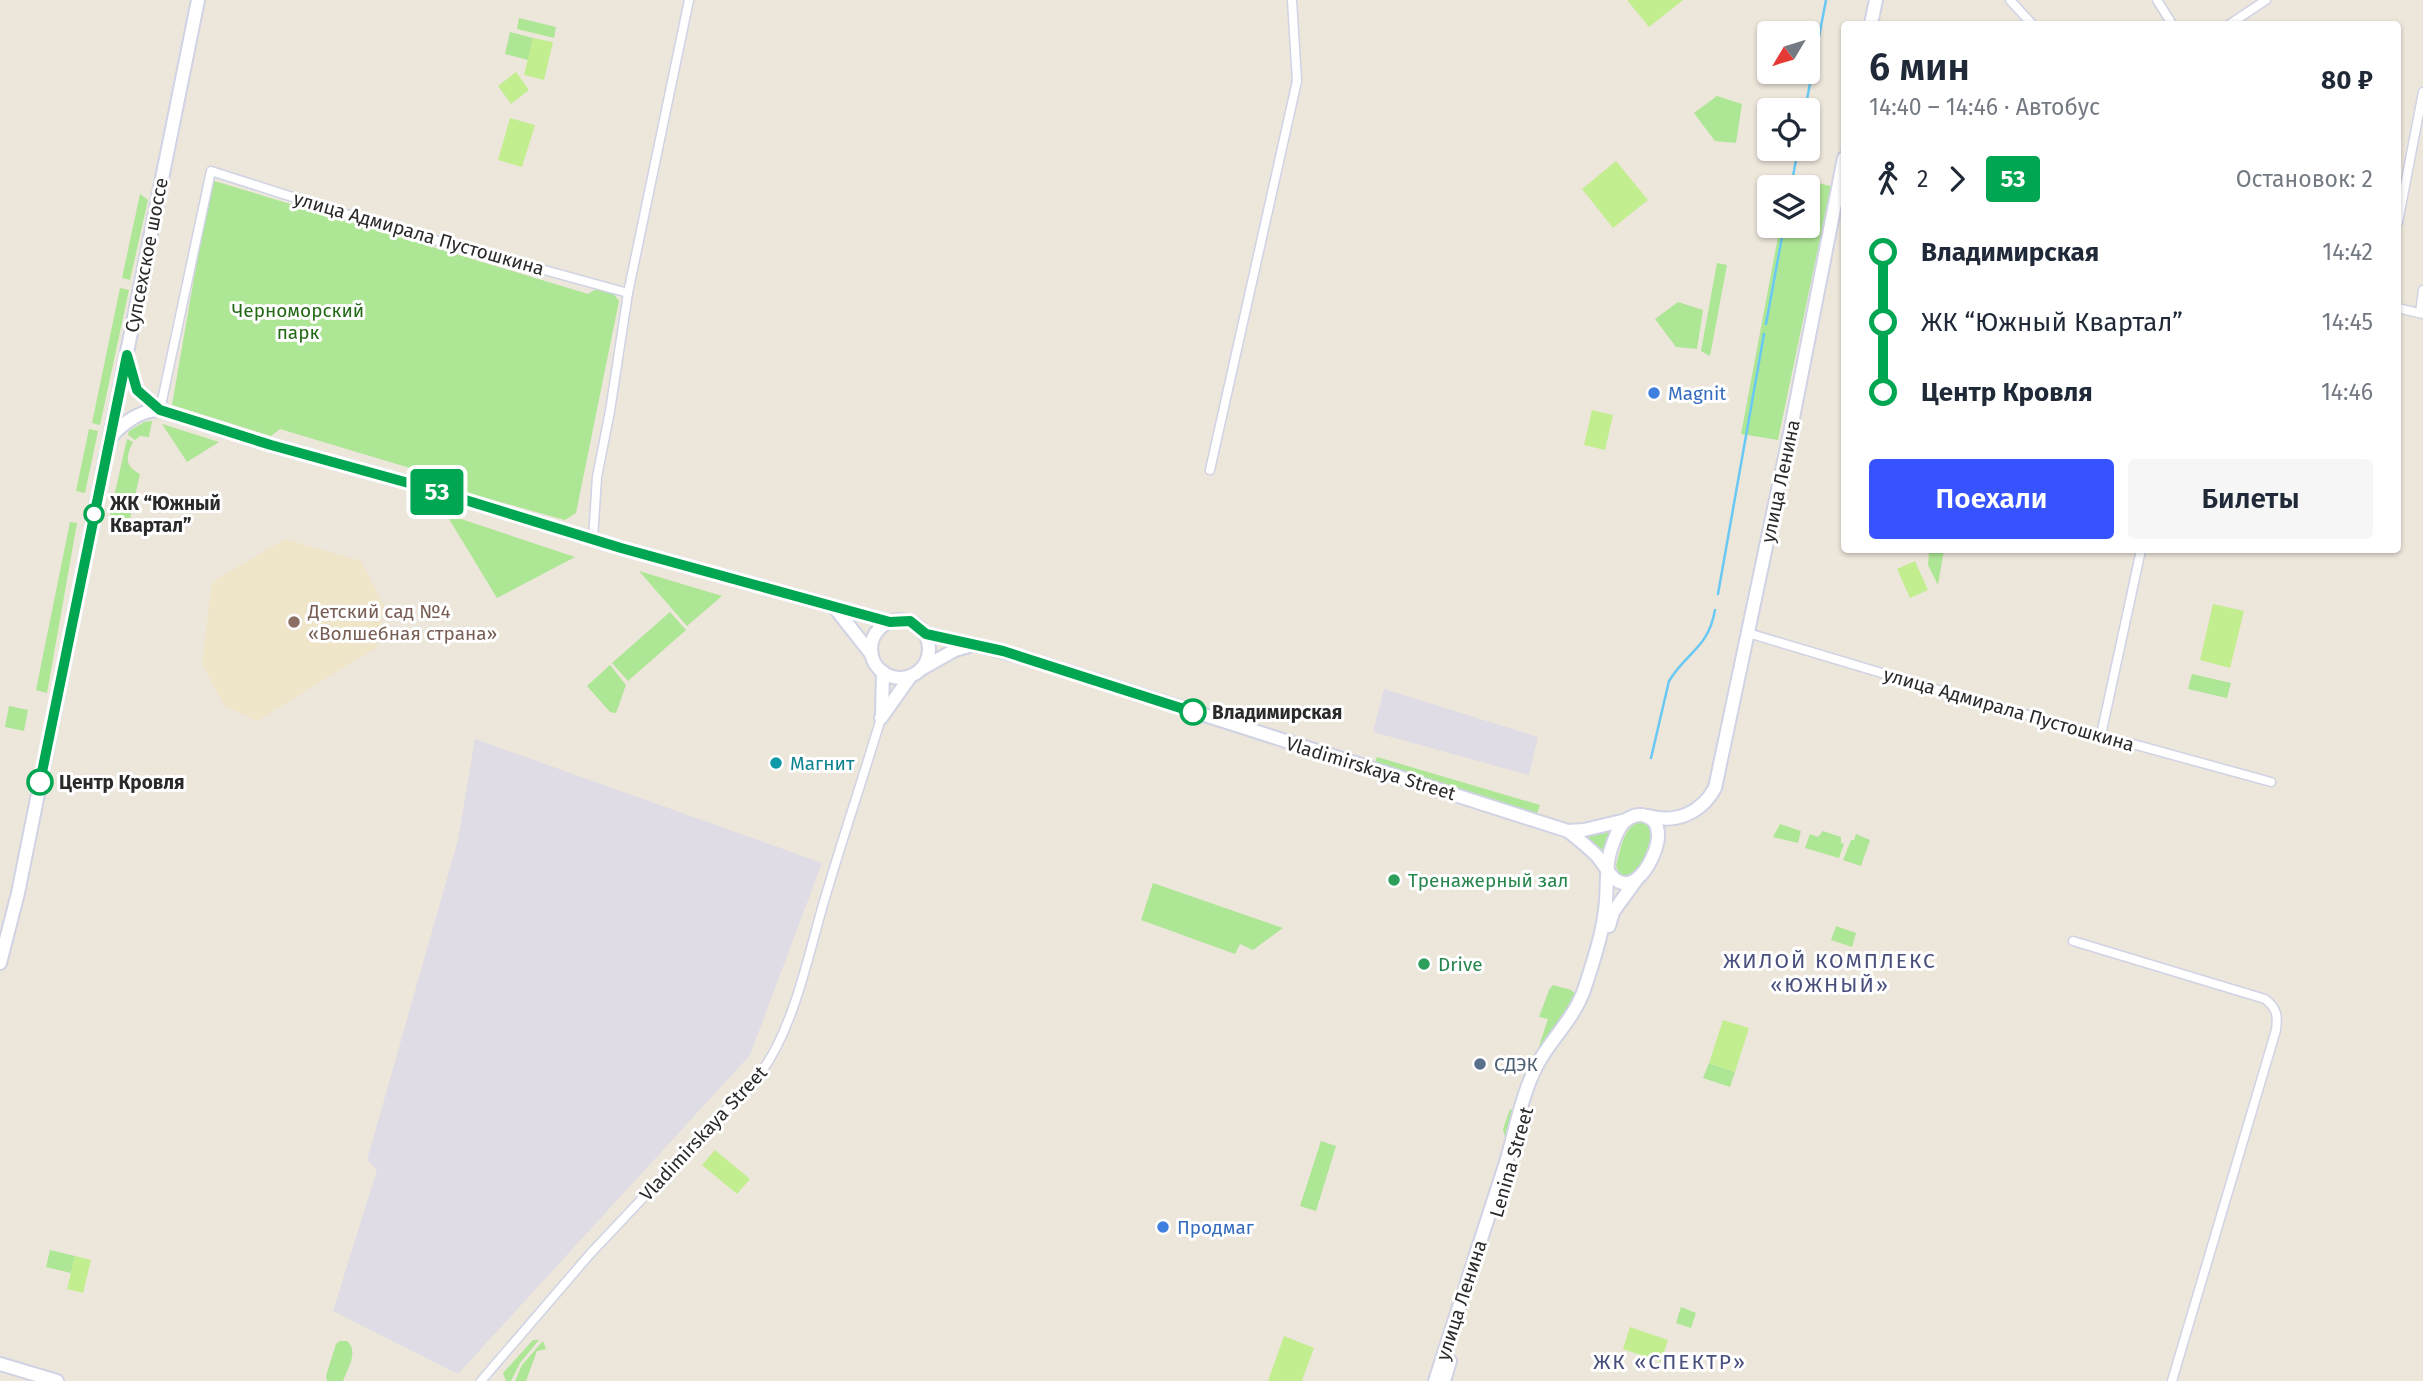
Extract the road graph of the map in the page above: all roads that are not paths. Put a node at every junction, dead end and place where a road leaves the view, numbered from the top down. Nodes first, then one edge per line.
1 (198, 0) edge
2 (689, 0) edge
3 (1292, 0) edge
4 (1876, 0) edge
5 (2157, 0) edge
6 (2266, 0) edge
7 (2013, 1) edge
8 (1872, 21) edge
9 (2030, 21) edge
10 (2170, 21) edge
11 (2234, 21) edge
12 (2423, 92) edge
13 (1841, 195) edge
14 (2401, 206) edge
15 (2423, 289) edge
16 (628, 293) junction
17 (2401, 309) edge
18 (2421, 313) edge
19 (127, 355) junction
20 (160, 410) junction
21 (110, 438) junction
22 (1210, 470) dead end
23 (593, 539) junction
24 (2140, 553) edge
25 (835, 608) junction
26 (890, 622) junction
27 (1748, 633) junction
28 (926, 634) junction
29 (972, 645) junction
30 (872, 655) junction
31 (922, 668) junction
32 (883, 672) junction
33 (910, 677) junction
34 (881, 718) junction
35 (2101, 735) junction
36 (2271, 782) dead end
37 (1647, 816) junction
38 (1627, 819) junction
39 (1671, 819) junction
40 (1568, 831) junction
41 (1658, 841) junction
42 (1608, 870) junction
43 (1637, 879) junction
44 (2073, 941) dead end
45 (0, 962) edge
46 (0, 1364) edge
47 (57, 1381) edge
48 (481, 1381) edge
49 (1435, 1381) edge
50 (1444, 1381) edge
51 (2172, 1381) edge

1 - 19 street, Супсехское шоссе
2 - 16 street
3 - 22 street
4 - 8 street
5 - 10 street
6 - 11 street
7 - 9 street
12 - 14 street
13 - 27 street, улица Ленина
15 - 18 street
16 - 20 street, улица Адмирала Пустошкина
16 - 23 street
17 - 18 street
19 - 20 street
19 - 21 street, Супсехское шоссе
20 - 21 street
20 - 23 street
21 - 45 street, Супсехское шоссе
23 - 25 street
24 - 35 street
25 - 26 street
25 - 30 street
26 - 28 street
26 - 30 street
27 - 35 street, улица Адмирала Пустошкина
27 - 39 street, улица Ленина
28 - 29 street, Vladimirskaya Street
28 - 31 street
29 - 31 street
29 - 40 street, Vladimirskaya Street
30 - 32 street
31 - 33 street
32 - 33 street
32 - 34 street, Vladimirskaya Street
33 - 34 street, Vladimirskaya Street
34 - 48 street, Vladimirskaya Street
35 - 36 street, улица Адмирала Пустошкина
37 - 38 street, Vladimirskaya Street
37 - 39 street, Vladimirskaya Street
37 - 41 street
38 - 40 street, Vladimirskaya Street
38 - 42 street
39 - 41 street
40 - 42 street, Vladimirskaya Street
41 - 43 street
42 - 43 street
42 - 49 street, Lenina Street
43 - 50 street, Lenina Street
44 - 51 street
46 - 47 street

